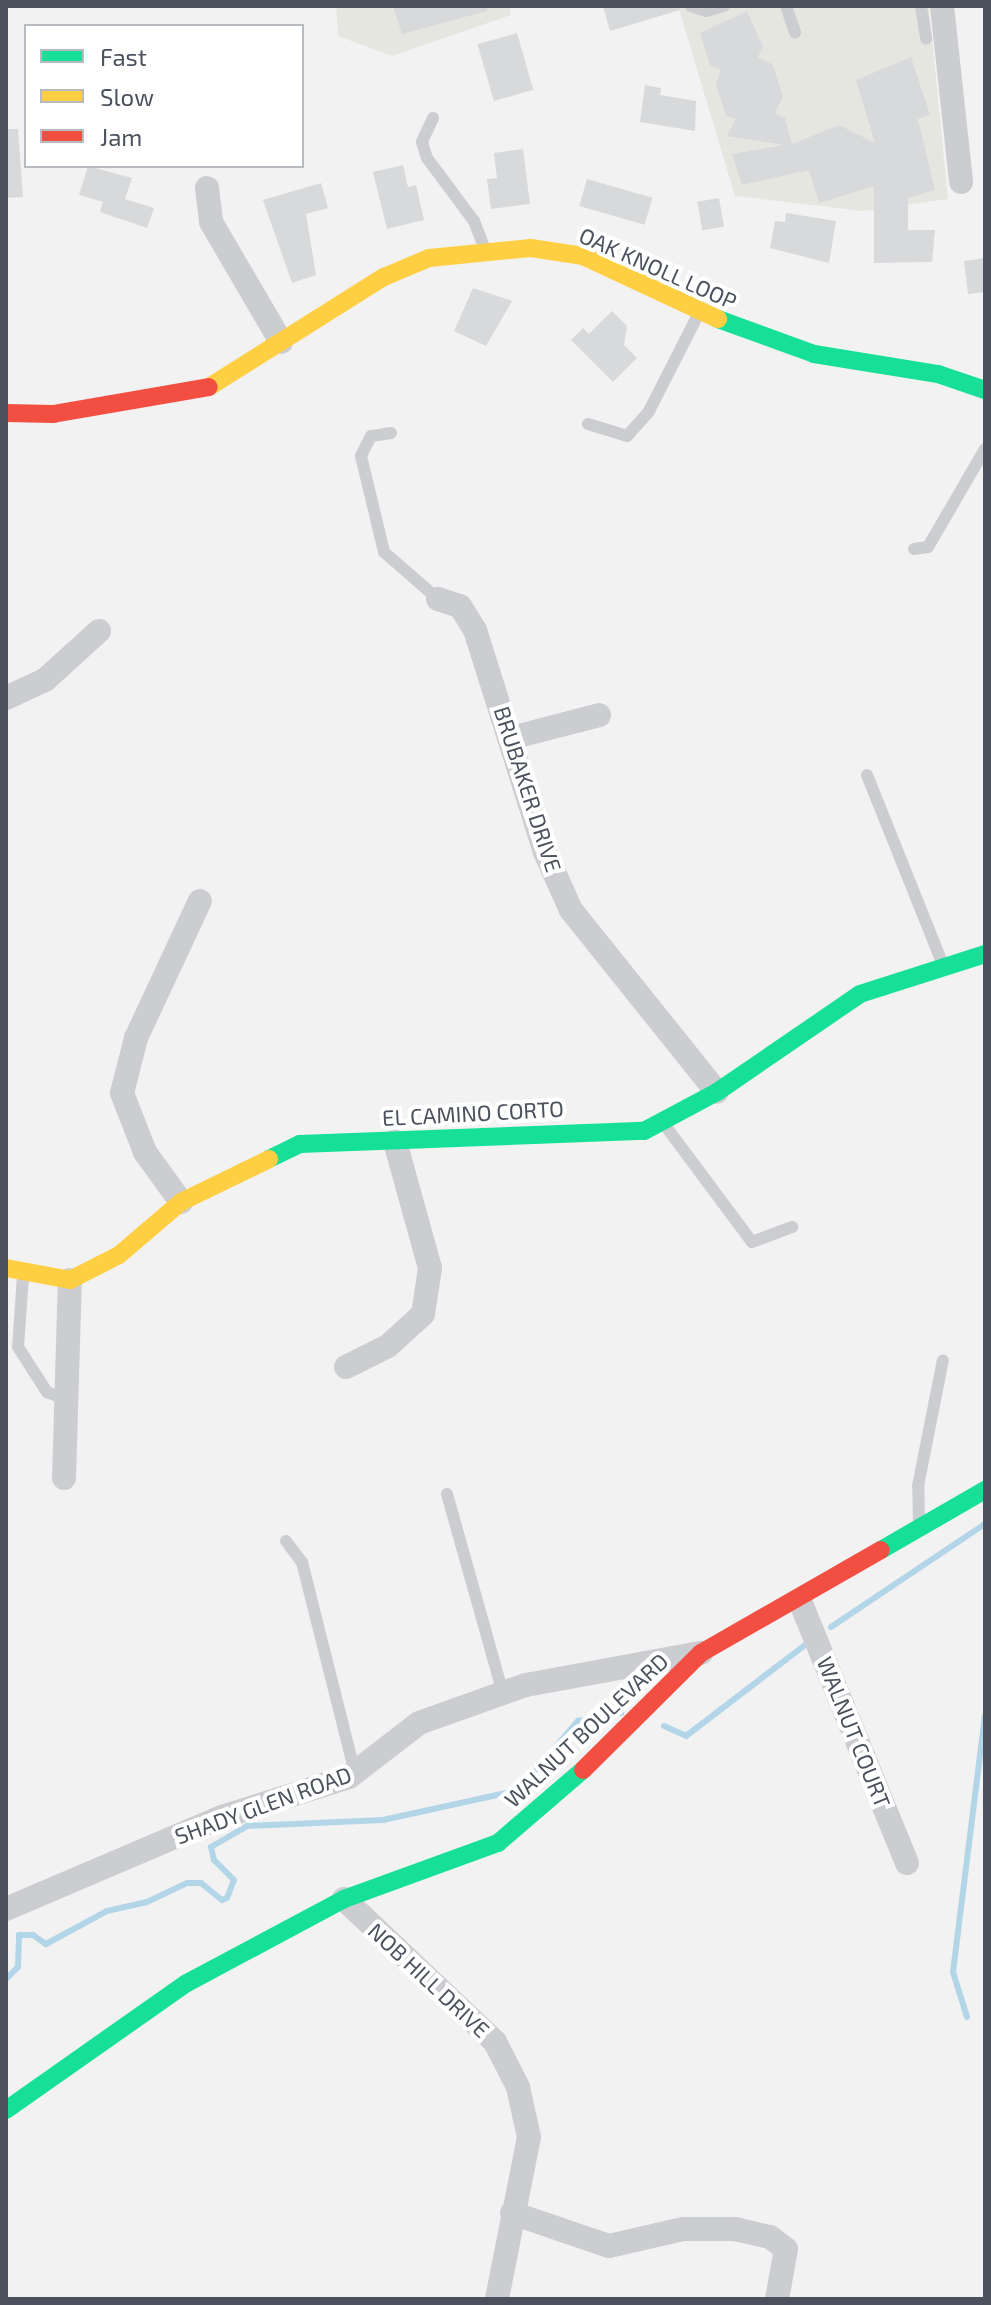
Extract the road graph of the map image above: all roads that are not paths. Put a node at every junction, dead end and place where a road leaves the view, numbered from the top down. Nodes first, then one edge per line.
1 (691, 6) edge
2 (724, 6) edge
3 (786, 6) edge
4 (921, 6) edge
5 (942, 6) edge
6 (795, 32) dead end
7 (926, 39) dead end
8 (433, 118) dead end
9 (961, 182) dead end
10 (207, 188) dead end
11 (485, 249) junction
12 (698, 315) junction
13 (281, 342) junction
14 (985, 390) edge
15 (6, 413) edge
16 (588, 424) dead end
17 (391, 433) dead end
18 (985, 449) edge
19 (914, 549) dead end
20 (438, 599) joint
21 (99, 631) dead end
22 (6, 698) edge
23 (599, 715) dead end
24 (511, 738) junction
25 (867, 775) dead end
26 (200, 901) dead end
27 (985, 954) edge
28 (944, 968) junction
29 (717, 1092) junction
30 (662, 1122) junction
31 (395, 1142) junction
32 (181, 1202) junction
33 (792, 1227) dead end
34 (14, 1272) edge
35 (70, 1280) junction
36 (943, 1360) dead end
37 (346, 1367) dead end
38 (70, 1401) junction
39 (64, 1478) dead end
40 (985, 1490) edge
41 (447, 1494) dead end
42 (920, 1529) junction
43 (286, 1541) dead end
44 (800, 1601) junction
45 (701, 1653) junction
46 (503, 1693) junction
47 (355, 1773) junction
48 (907, 1863) dead end
49 (344, 1899) junction
50 (6, 1909) edge
51 (6, 2110) edge
52 (512, 2213) junction
53 (497, 2299) edge
54 (777, 2299) edge

1 - 2 lane
3 - 6 lane
4 - 7 lane
5 - 9 street
8 - 11 lane
10 - 13 street
11 - 12 street, OAK KNOLL LOOP
11 - 13 street, OAK KNOLL LOOP
12 - 14 street, OAK KNOLL LOOP
12 - 16 lane
13 - 15 street, OAK KNOLL LOOP
17 - 20 lane
18 - 19 lane
20 - 24 street, BRUBAKER DRIVE
21 - 22 street
23 - 24 street
24 - 29 street, BRUBAKER DRIVE
25 - 28 lane
26 - 32 street
27 - 28 street, EL CAMINO CORTO
28 - 29 street, EL CAMINO CORTO
29 - 30 street, EL CAMINO CORTO
30 - 31 street, EL CAMINO CORTO
30 - 33 lane
31 - 32 street, EL CAMINO CORTO
31 - 37 street
32 - 35 street, EL CAMINO CORTO
34 - 35 street
34 - 38 lane
35 - 38 street
36 - 42 lane
38 - 39 street
40 - 42 street, WALNUT BOULEVARD
41 - 46 lane
42 - 44 street, WALNUT BOULEVARD
43 - 47 lane
44 - 45 street, WALNUT BOULEVARD
44 - 48 street, WALNUT COURT
45 - 46 street, SHADY GLEN ROAD
45 - 49 street, WALNUT BOULEVARD
46 - 47 street, SHADY GLEN ROAD
47 - 50 street, SHADY GLEN ROAD
49 - 51 street, WALNUT BOULEVARD
49 - 52 street, NOB HILL DRIVE
52 - 53 street, NOB HILL DRIVE
52 - 54 street

